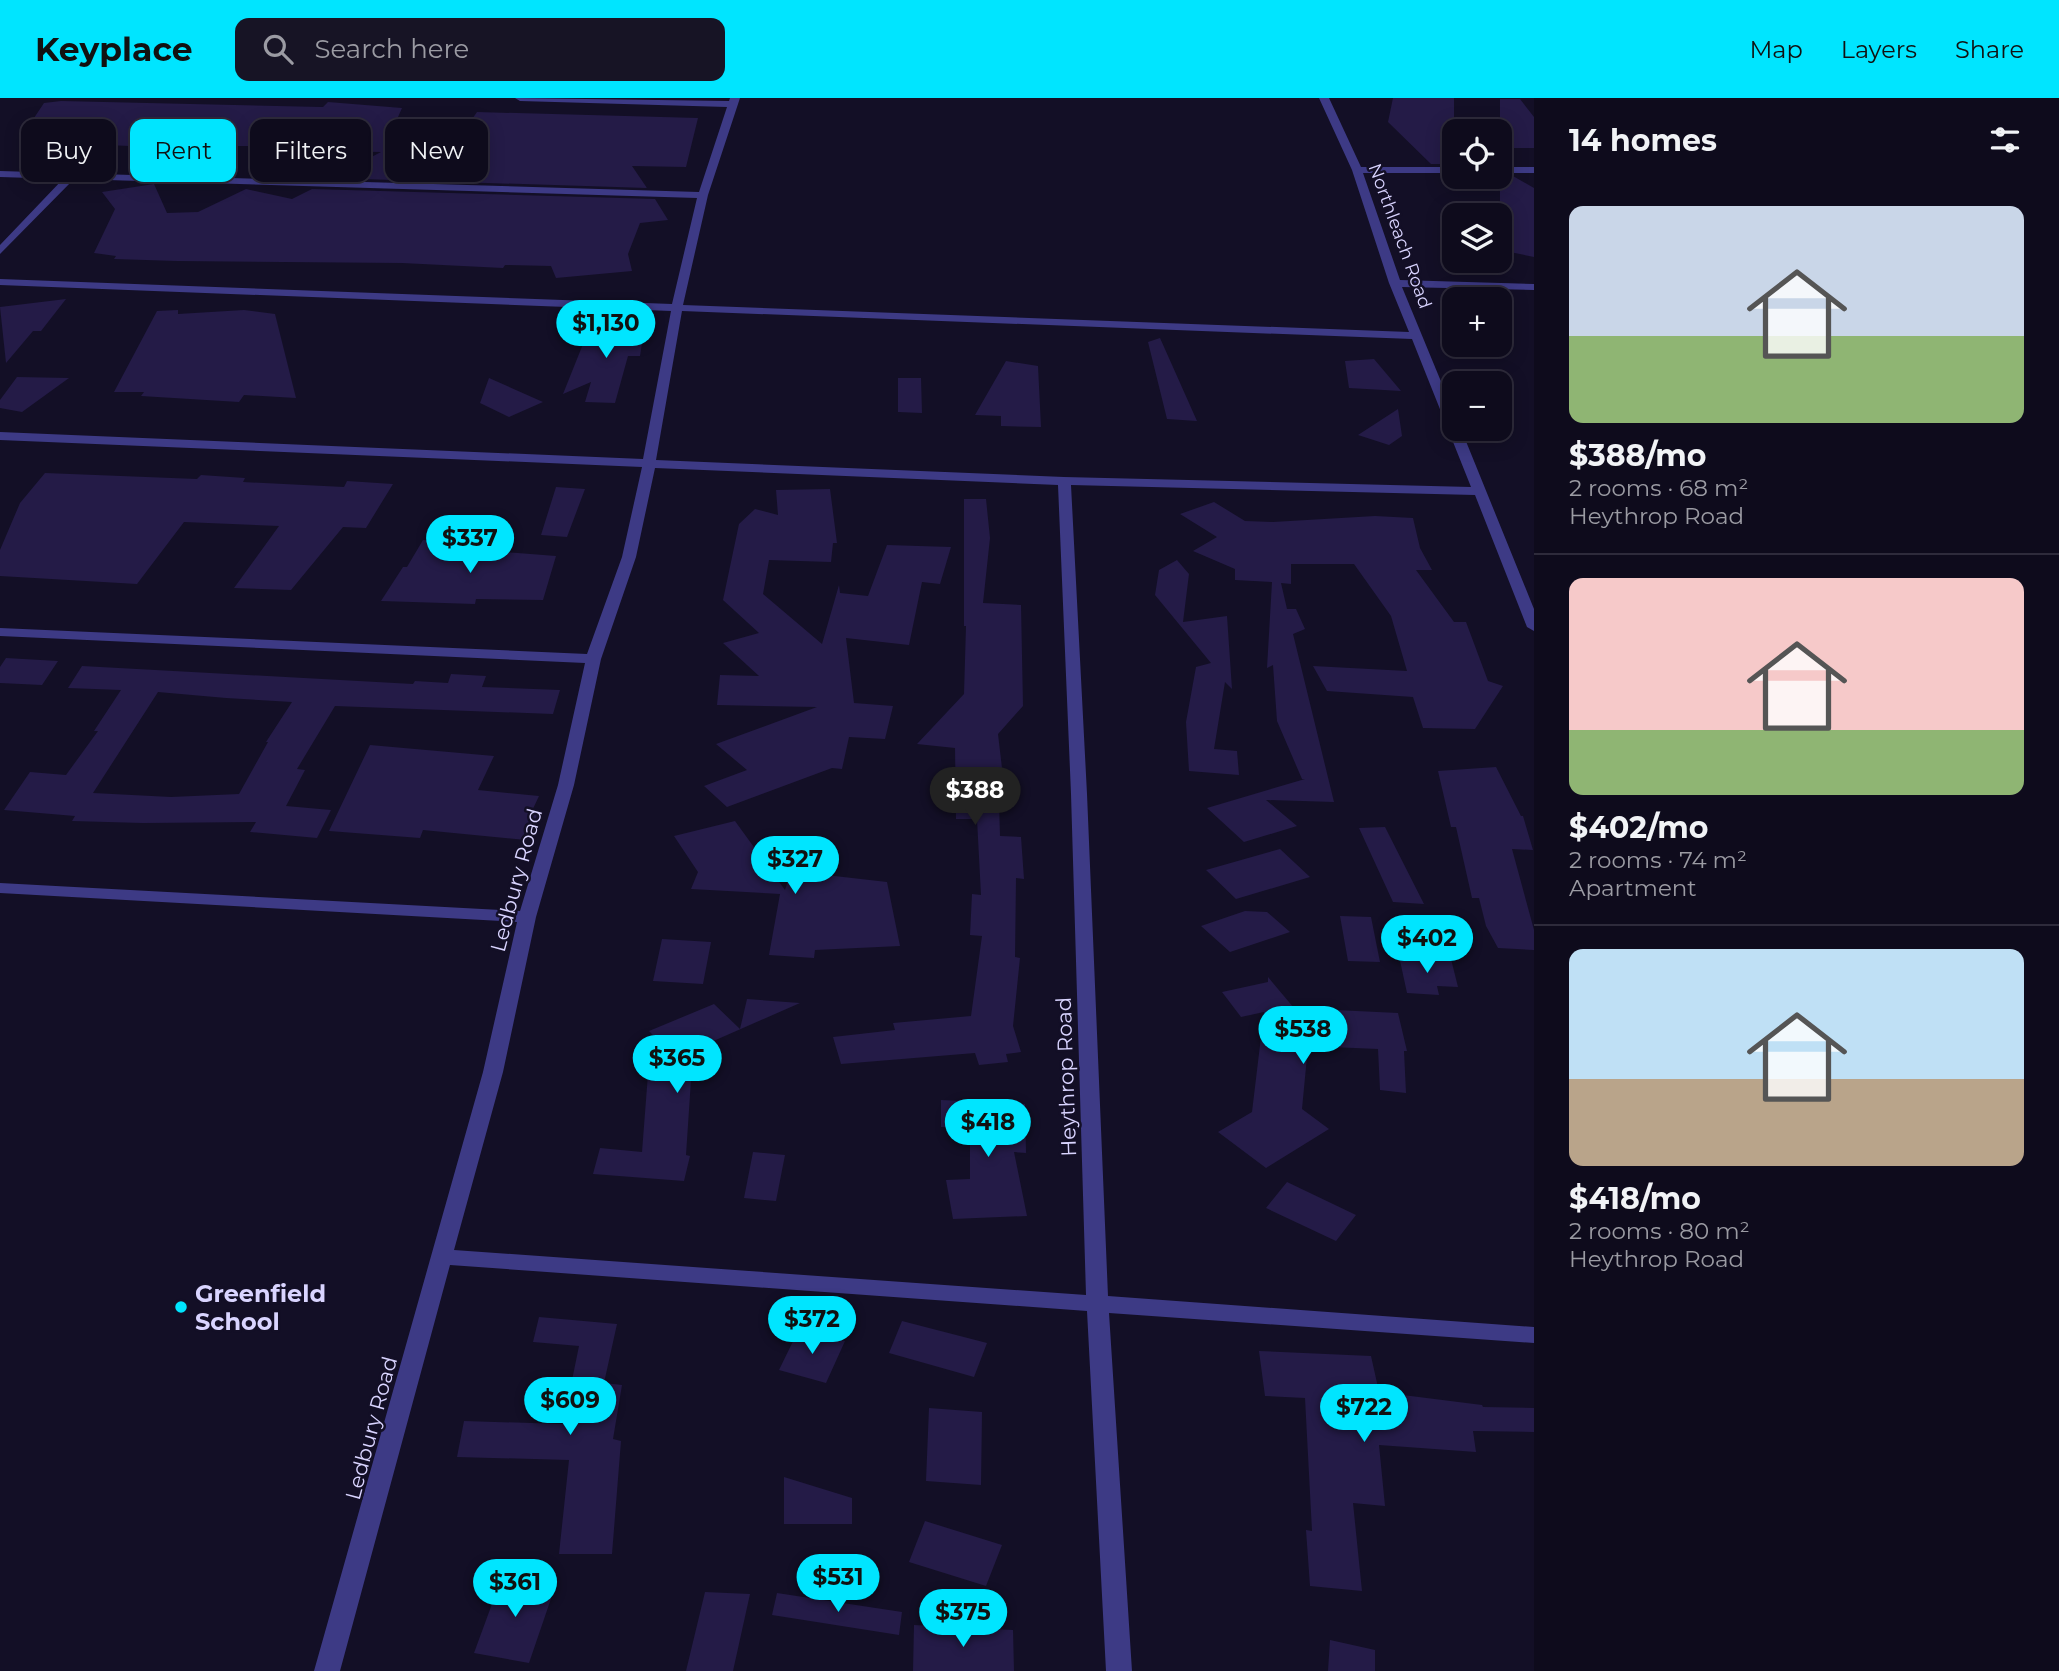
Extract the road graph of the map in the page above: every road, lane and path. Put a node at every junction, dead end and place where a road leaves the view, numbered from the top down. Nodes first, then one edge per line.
1 (520, 98) edge
2 (1324, 98) edge
3 (734, 101) edge
4 (1357, 170) junction
5 (1442, 170) edge
6 (1512, 170) edge
7 (1534, 170) edge
8 (0, 174) edge
9 (21, 175) edge
10 (116, 178) edge
11 (66, 182) edge
12 (703, 195) junction
13 (0, 251) edge
14 (0, 282) edge
15 (1395, 283) junction
16 (1534, 287) edge
17 (677, 307) junction
18 (1417, 336) junction
19 (1442, 398) edge
20 (6, 436) edge
21 (1459, 441) edge
22 (0, 453) edge
23 (649, 463) junction
24 (1063, 481) junction
25 (1480, 491) junction
26 (1534, 627) edge
27 (0, 632) edge
28 (593, 659) junction
29 (0, 888) edge
30 (527, 917) junction
31 (442, 1258) junction
32 (1097, 1303) junction
33 (1534, 1335) edge
34 (327, 1671) edge
35 (1119, 1671) edge

1 - 3 street
2 - 4 street, Northleach Road
3 - 12 street, Ledbury Road
4 - 5 street
4 - 15 street, Northleach Road
6 - 7 street
8 - 9 street
10 - 12 street
11 - 13 street
12 - 17 street, Ledbury Road
14 - 17 street
15 - 16 street
15 - 18 street, Northleach Road
17 - 18 street
17 - 23 street, Ledbury Road
18 - 19 street, Northleach Road
20 - 22 street
20 - 23 street
21 - 25 street, Northleach Road
23 - 24 street
23 - 28 street, Ledbury Road
24 - 25 street
24 - 32 street, Heythrop Road
25 - 26 street, Northleach Road
27 - 28 street
28 - 30 street, Ledbury Road
29 - 30 street
30 - 31 street, Ledbury Road
31 - 32 street
31 - 34 street, Ledbury Road
32 - 33 street
32 - 35 street, Heythrop Road

